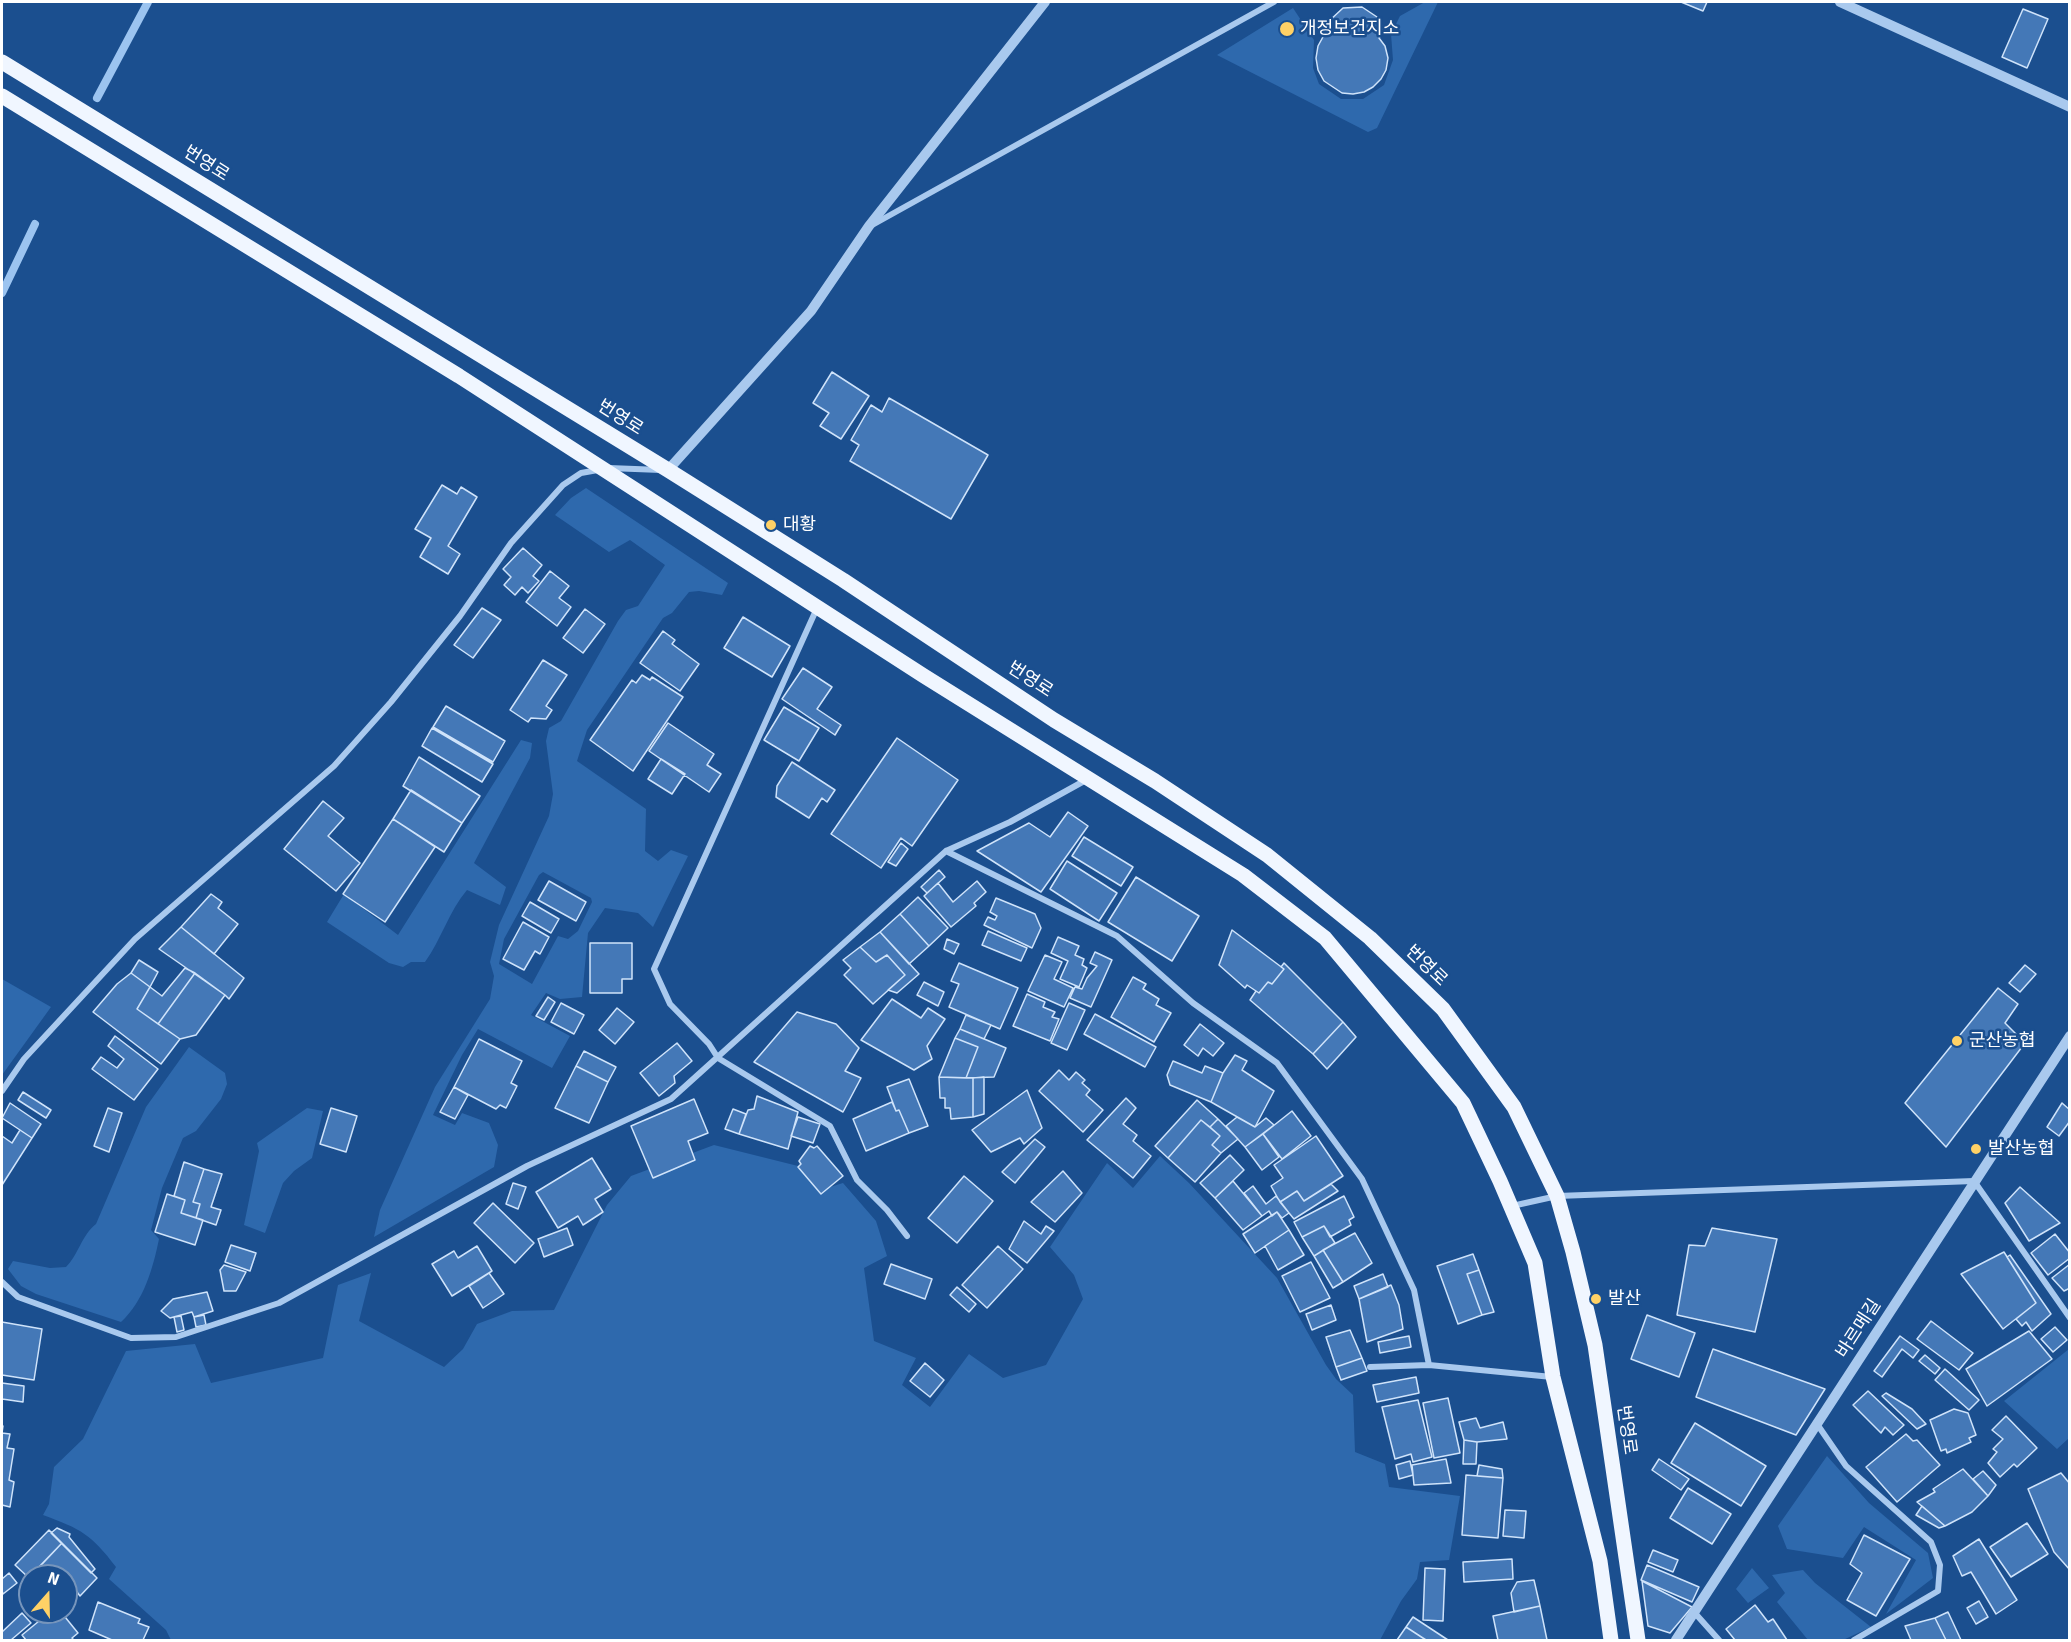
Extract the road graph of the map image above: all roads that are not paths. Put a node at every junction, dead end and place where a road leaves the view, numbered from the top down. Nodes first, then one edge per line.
1 (1045, 2) edge
2 (1274, 2) edge
3 (1840, 2) edge
4 (2, 62) edge
5 (2, 96) edge
6 (2070, 107) edge
7 (869, 226) junction
8 (606, 470) junction
9 (668, 470) junction
10 (818, 608) junction
11 (1089, 778) junction
12 (946, 851) junction
13 (2070, 1036) edge
14 (718, 1058) junction
15 (2, 1090) edge
16 (1974, 1181) junction
17 (1557, 1196) junction
18 (1511, 1206) junction
19 (907, 1236) dead end
20 (2, 1282) edge
21 (2070, 1318) edge
22 (1429, 1365) junction
23 (1371, 1367) dead end
24 (1553, 1377) junction
25 (1817, 1423) junction
26 (1695, 1612) junction
27 (1611, 1641) edge
28 (1638, 1641) edge
29 (1676, 1641) edge
30 (1719, 1641) edge
31 (1854, 1641) edge

1 - 7 street
2 - 7 street
3 - 6 street
4 - 9 main road, 번영로
5 - 8 main road
7 - 9 street
8 - 9 street
8 - 10 main road
8 - 15 street
9 - 17 main road, 번영로
10 - 11 main road
10 - 14 street
11 - 12 street
11 - 18 main road
12 - 14 street
12 - 22 street
13 - 16 street, 바르메길
14 - 19 street
14 - 20 street
16 - 17 street
16 - 21 street
16 - 25 street, 바르메길
17 - 18 street
17 - 28 main road, 번영로
18 - 24 main road
22 - 23 street
22 - 24 street
24 - 27 main road
25 - 26 street, 바르메길
25 - 31 street
26 - 29 street, 바르메길
26 - 30 street

